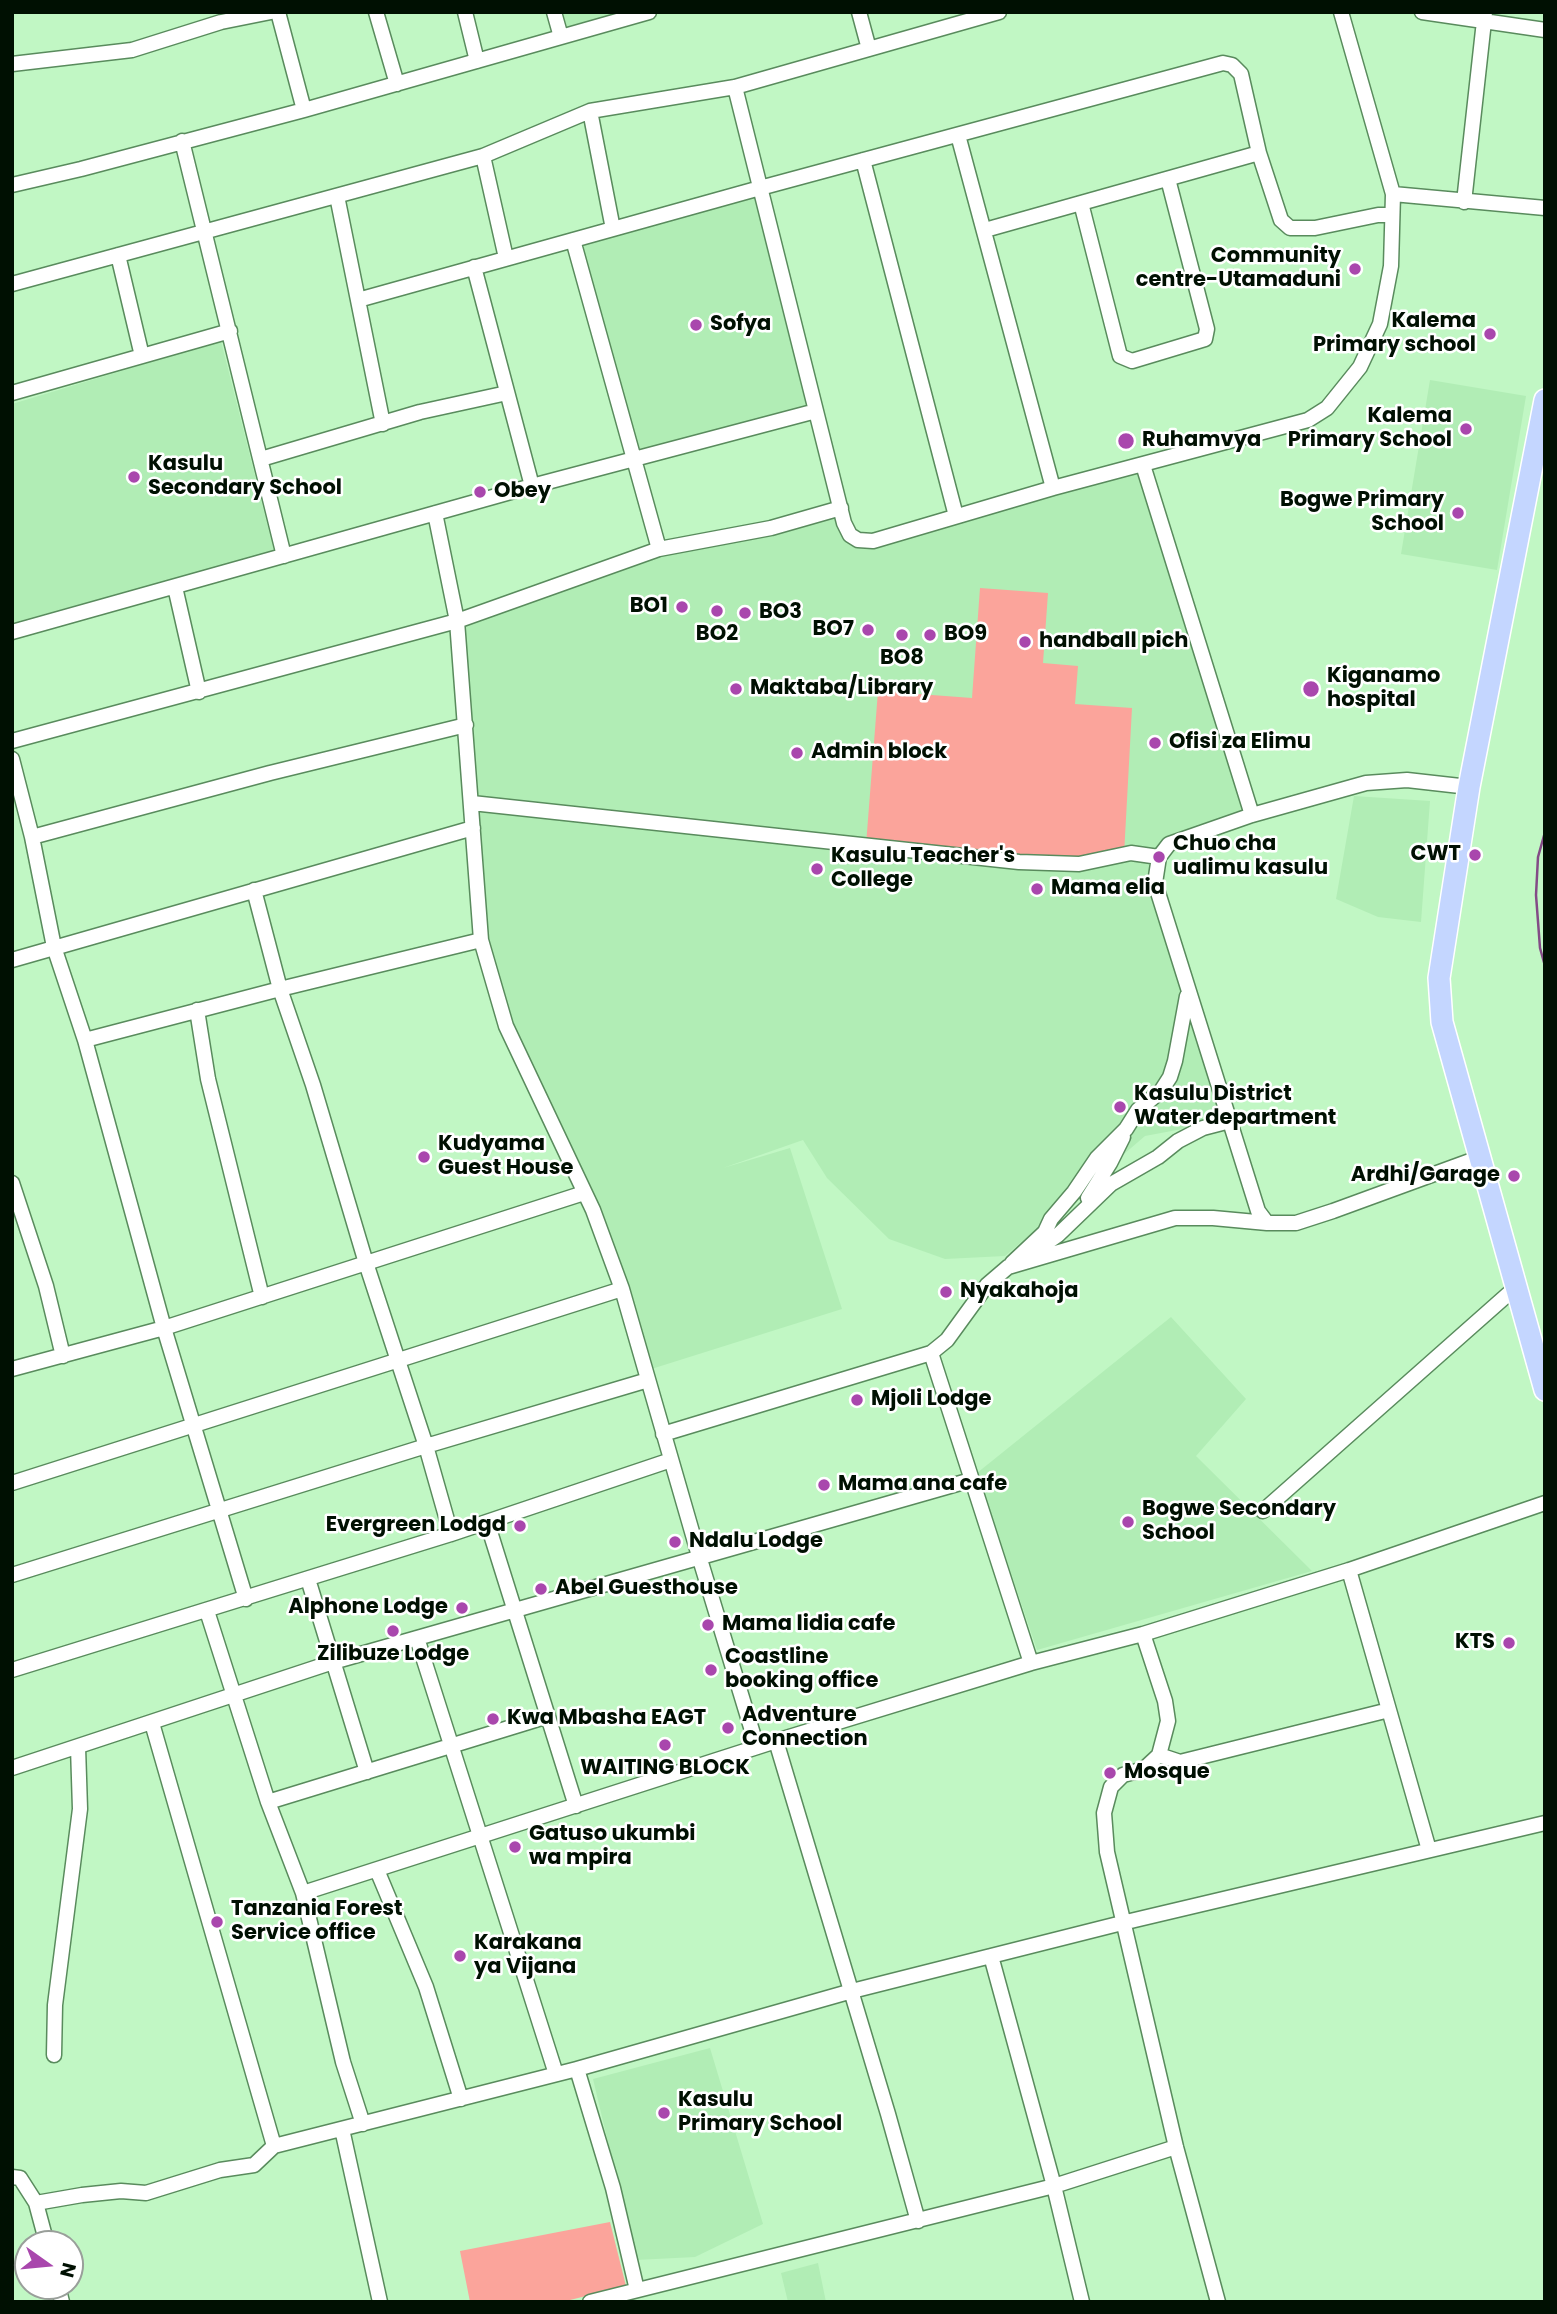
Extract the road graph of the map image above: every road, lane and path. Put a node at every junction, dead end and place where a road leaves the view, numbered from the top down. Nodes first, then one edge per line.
1 (271, 12) edge
2 (278, 12) edge
3 (376, 12) edge
4 (466, 12) edge
5 (554, 12) edge
6 (649, 12) edge
7 (859, 12) edge
8 (999, 12) edge
9 (1342, 12) edge
10 (1422, 12) edge
11 (1484, 17) edge
12 (1545, 30) edge
13 (561, 37) junction
14 (869, 49) junction
15 (477, 61) junction
16 (12, 64) edge
17 (397, 83) junction
18 (734, 87) junction
19 (304, 110) junction
20 (590, 111) junction
21 (958, 135) junction
22 (181, 141) junction
23 (1259, 153) junction
24 (483, 156) junction
25 (863, 160) junction
26 (1168, 179) junction
27 (12, 185) edge
28 (760, 188) junction
29 (1393, 194) junction
30 (337, 196) junction
31 (1464, 202) junction
32 (1081, 203) junction
33 (1545, 208) edge
34 (1392, 215) junction
35 (613, 229) junction
36 (985, 230) junction
37 (205, 231) junction
38 (573, 240) junction
39 (118, 255) junction
40 (506, 258) junction
41 (474, 267) junction
42 (12, 284) edge
43 (358, 300) junction
44 (230, 331) junction
45 (142, 356) junction
46 (12, 393) edge
47 (507, 393) junction
48 (1545, 400) edge
49 (816, 411) junction
50 (383, 425) junction
51 (261, 459) junction
52 (634, 461) junction
53 (1143, 465) junction
54 (532, 486) junction
55 (1053, 488) junction
56 (841, 508) junction
57 (435, 513) junction
58 (956, 516) junction
59 (659, 550) junction
60 (285, 556) junction
61 (175, 587) junction
62 (457, 621) junction
63 (12, 632) edge
64 (199, 692) junction
65 (466, 725) junction
66 (12, 741) edge
67 (12, 759) edge
68 (1469, 787) junction
69 (472, 803) junction
70 (1252, 815) junction
71 (473, 828) junction
72 (32, 836) junction
73 (1159, 857) junction
74 (254, 890) junction
75 (481, 940) junction
76 (54, 947) junction
77 (12, 960) edge
78 (1187, 988) junction
79 (280, 989) junction
80 (197, 1010) junction
81 (85, 1040) junction
82 (1230, 1121) junction
83 (1126, 1129) junction
84 (1478, 1157) junction
85 (12, 1183) edge
86 (584, 1193) junction
87 (1083, 1210) junction
88 (1267, 1223) junction
89 (366, 1263) junction
90 (1012, 1263) junction
91 (1516, 1288) junction
92 (622, 1289) junction
93 (262, 1297) junction
94 (164, 1328) junction
95 (1539, 1349) edge
96 (931, 1353) junction
97 (63, 1356) junction
98 (397, 1359) junction
99 (12, 1369) edge
100 (648, 1381) junction
101 (1545, 1390) edge
102 (193, 1424) junction
103 (663, 1434) junction
104 (426, 1446) junction
105 (671, 1460) junction
106 (971, 1480) junction
107 (12, 1483) edge
108 (1545, 1503) edge
109 (218, 1511) junction
110 (1263, 1511) dead end
111 (487, 1522) junction
112 (451, 1534) junction
113 (699, 1556) junction
114 (1349, 1570) junction
115 (12, 1575) edge
116 (309, 1579) junction
117 (246, 1599) junction
118 (514, 1610) junction
119 (207, 1611) junction
120 (1143, 1634) junction
121 (417, 1638) junction
122 (332, 1662) junction
123 (1031, 1663) junction
124 (12, 1670) edge
125 (234, 1697) junction
126 (1389, 1710) junction
127 (548, 1716) junction
128 (152, 1723) junction
129 (776, 1741) junction
130 (78, 1747) junction
131 (452, 1747) junction
132 (757, 1747) junction
133 (1159, 1755) junction
134 (12, 1768) edge
135 (367, 1772) junction
136 (268, 1802) junction
137 (576, 1806) junction
138 (1545, 1823) edge
139 (481, 1837) junction
140 (1429, 1850) junction
141 (377, 1870) junction
142 (303, 1893) junction
143 (1122, 1923) junction
144 (991, 1956) junction
145 (852, 1991) junction
146 (54, 2055) dead end
147 (577, 2069) junction
148 (556, 2074) junction
149 (461, 2099) junction
150 (363, 2124) junction
151 (342, 2129) junction
152 (274, 2146) junction
153 (1176, 2147) junction
154 (12, 2177) edge
155 (1054, 2186) junction
156 (36, 2203) junction
157 (918, 2221) junction
158 (43, 2230) edge
159 (643, 2294) edge
160 (380, 2302) edge
161 (590, 2302) edge
162 (1082, 2302) edge
163 (1218, 2302) edge

1 - 16 street
2 - 19 street
3 - 17 street
4 - 15 street
5 - 13 street
6 - 13 street
7 - 14 street
8 - 14 street
9 - 29 street
10 - 11 street
11 - 12 street
11 - 31 street
13 - 15 street
14 - 18 street
15 - 17 street
17 - 19 street
18 - 20 street
18 - 28 street
19 - 22 street
20 - 24 street
20 - 35 street
21 - 23 street
21 - 25 street
21 - 36 street
22 - 27 street
22 - 37 street
23 - 26 street
23 - 34 street
24 - 30 street
24 - 40 street
25 - 28 street
25 - 58 street
26 - 32 street
26 - 32 street
28 - 35 street
28 - 49 street
29 - 31 street
29 - 34 street
30 - 37 street
30 - 43 street
31 - 33 street
32 - 36 street
34 - 53 street
35 - 38 street
36 - 55 street
37 - 39 street
37 - 44 street
38 - 40 street
38 - 52 street
39 - 42 street
39 - 45 street
40 - 41 street
41 - 43 street
41 - 47 street
43 - 50 street
44 - 45 street
44 - 51 street
45 - 46 street
47 - 50 street
47 - 54 street
48 - 68 highway
49 - 52 street
49 - 56 street
50 - 51 street
51 - 60 street
52 - 54 street
52 - 59 street
53 - 55 street
53 - 70 street
54 - 57 street
55 - 58 street
56 - 58 street
56 - 59 street
57 - 60 street
57 - 62 street
59 - 62 street
60 - 61 street
61 - 63 street
61 - 64 street
62 - 64 street
62 - 65 street
64 - 66 street
65 - 69 street
65 - 72 street
67 - 72 street
68 - 70 street
68 - 84 highway
69 - 71 street
69 - 73 street
70 - 73 street
71 - 74 street
71 - 75 street
72 - 76 street
73 - 78 street
74 - 76 street
74 - 79 street
75 - 79 street
75 - 86 street
76 - 77 street
76 - 81 street
78 - 82 street
78 - 83 street
79 - 80 street
79 - 89 street
80 - 81 street
80 - 93 street
81 - 94 street
82 - 87 street
82 - 88 street
83 - 87 street
83 - 90 street
84 - 88 street
84 - 91 highway
85 - 97 street
86 - 89 street
86 - 92 street
87 - 90 street
88 - 90 street
89 - 93 street
89 - 98 street
90 - 96 street
91 - 95 highway
91 - 110 street
92 - 98 street
92 - 100 street
93 - 94 street
94 - 97 street
94 - 102 street
95 - 101 highway
96 - 103 street
96 - 106 street
97 - 99 street
98 - 102 street
98 - 104 street
100 - 103 street
100 - 104 street
102 - 107 street
102 - 109 street
103 - 105 street
104 - 109 street
104 - 112 street
105 - 111 street
105 - 113 street
106 - 113 street
106 - 123 street
108 - 114 street
109 - 115 street
109 - 117 street
111 - 112 street
111 - 118 street
112 - 116 street
113 - 118 street
113 - 132 street
114 - 120 street
114 - 126 street
116 - 117 street
116 - 122 street
117 - 119 street
118 - 121 street
118 - 127 street
119 - 124 street
119 - 125 street
120 - 123 street
120 - 133 street
121 - 122 street
121 - 131 street
122 - 125 street
122 - 135 street
123 - 129 street
125 - 128 street
125 - 136 street
126 - 133 street
126 - 140 street
127 - 131 street
127 - 137 street
128 - 130 street
128 - 152 street
129 - 132 street
129 - 145 street
130 - 134 street
130 - 146 street
131 - 135 street
131 - 139 street
132 - 137 street
133 - 143 street
135 - 136 street
136 - 142 street
137 - 139 street
138 - 140 street
139 - 141 street
139 - 148 street
140 - 143 street
141 - 142 street
141 - 149 street
142 - 150 street
143 - 144 street
143 - 153 street
144 - 145 street
144 - 155 street
145 - 147 street
145 - 157 street
147 - 148 street
147 - 159 street
148 - 149 street
149 - 150 street
150 - 151 street
151 - 152 street
151 - 160 street
152 - 156 street
153 - 155 street
153 - 163 street
154 - 156 street
155 - 157 street
155 - 162 street
156 - 158 street
157 - 159 street
159 - 161 street

